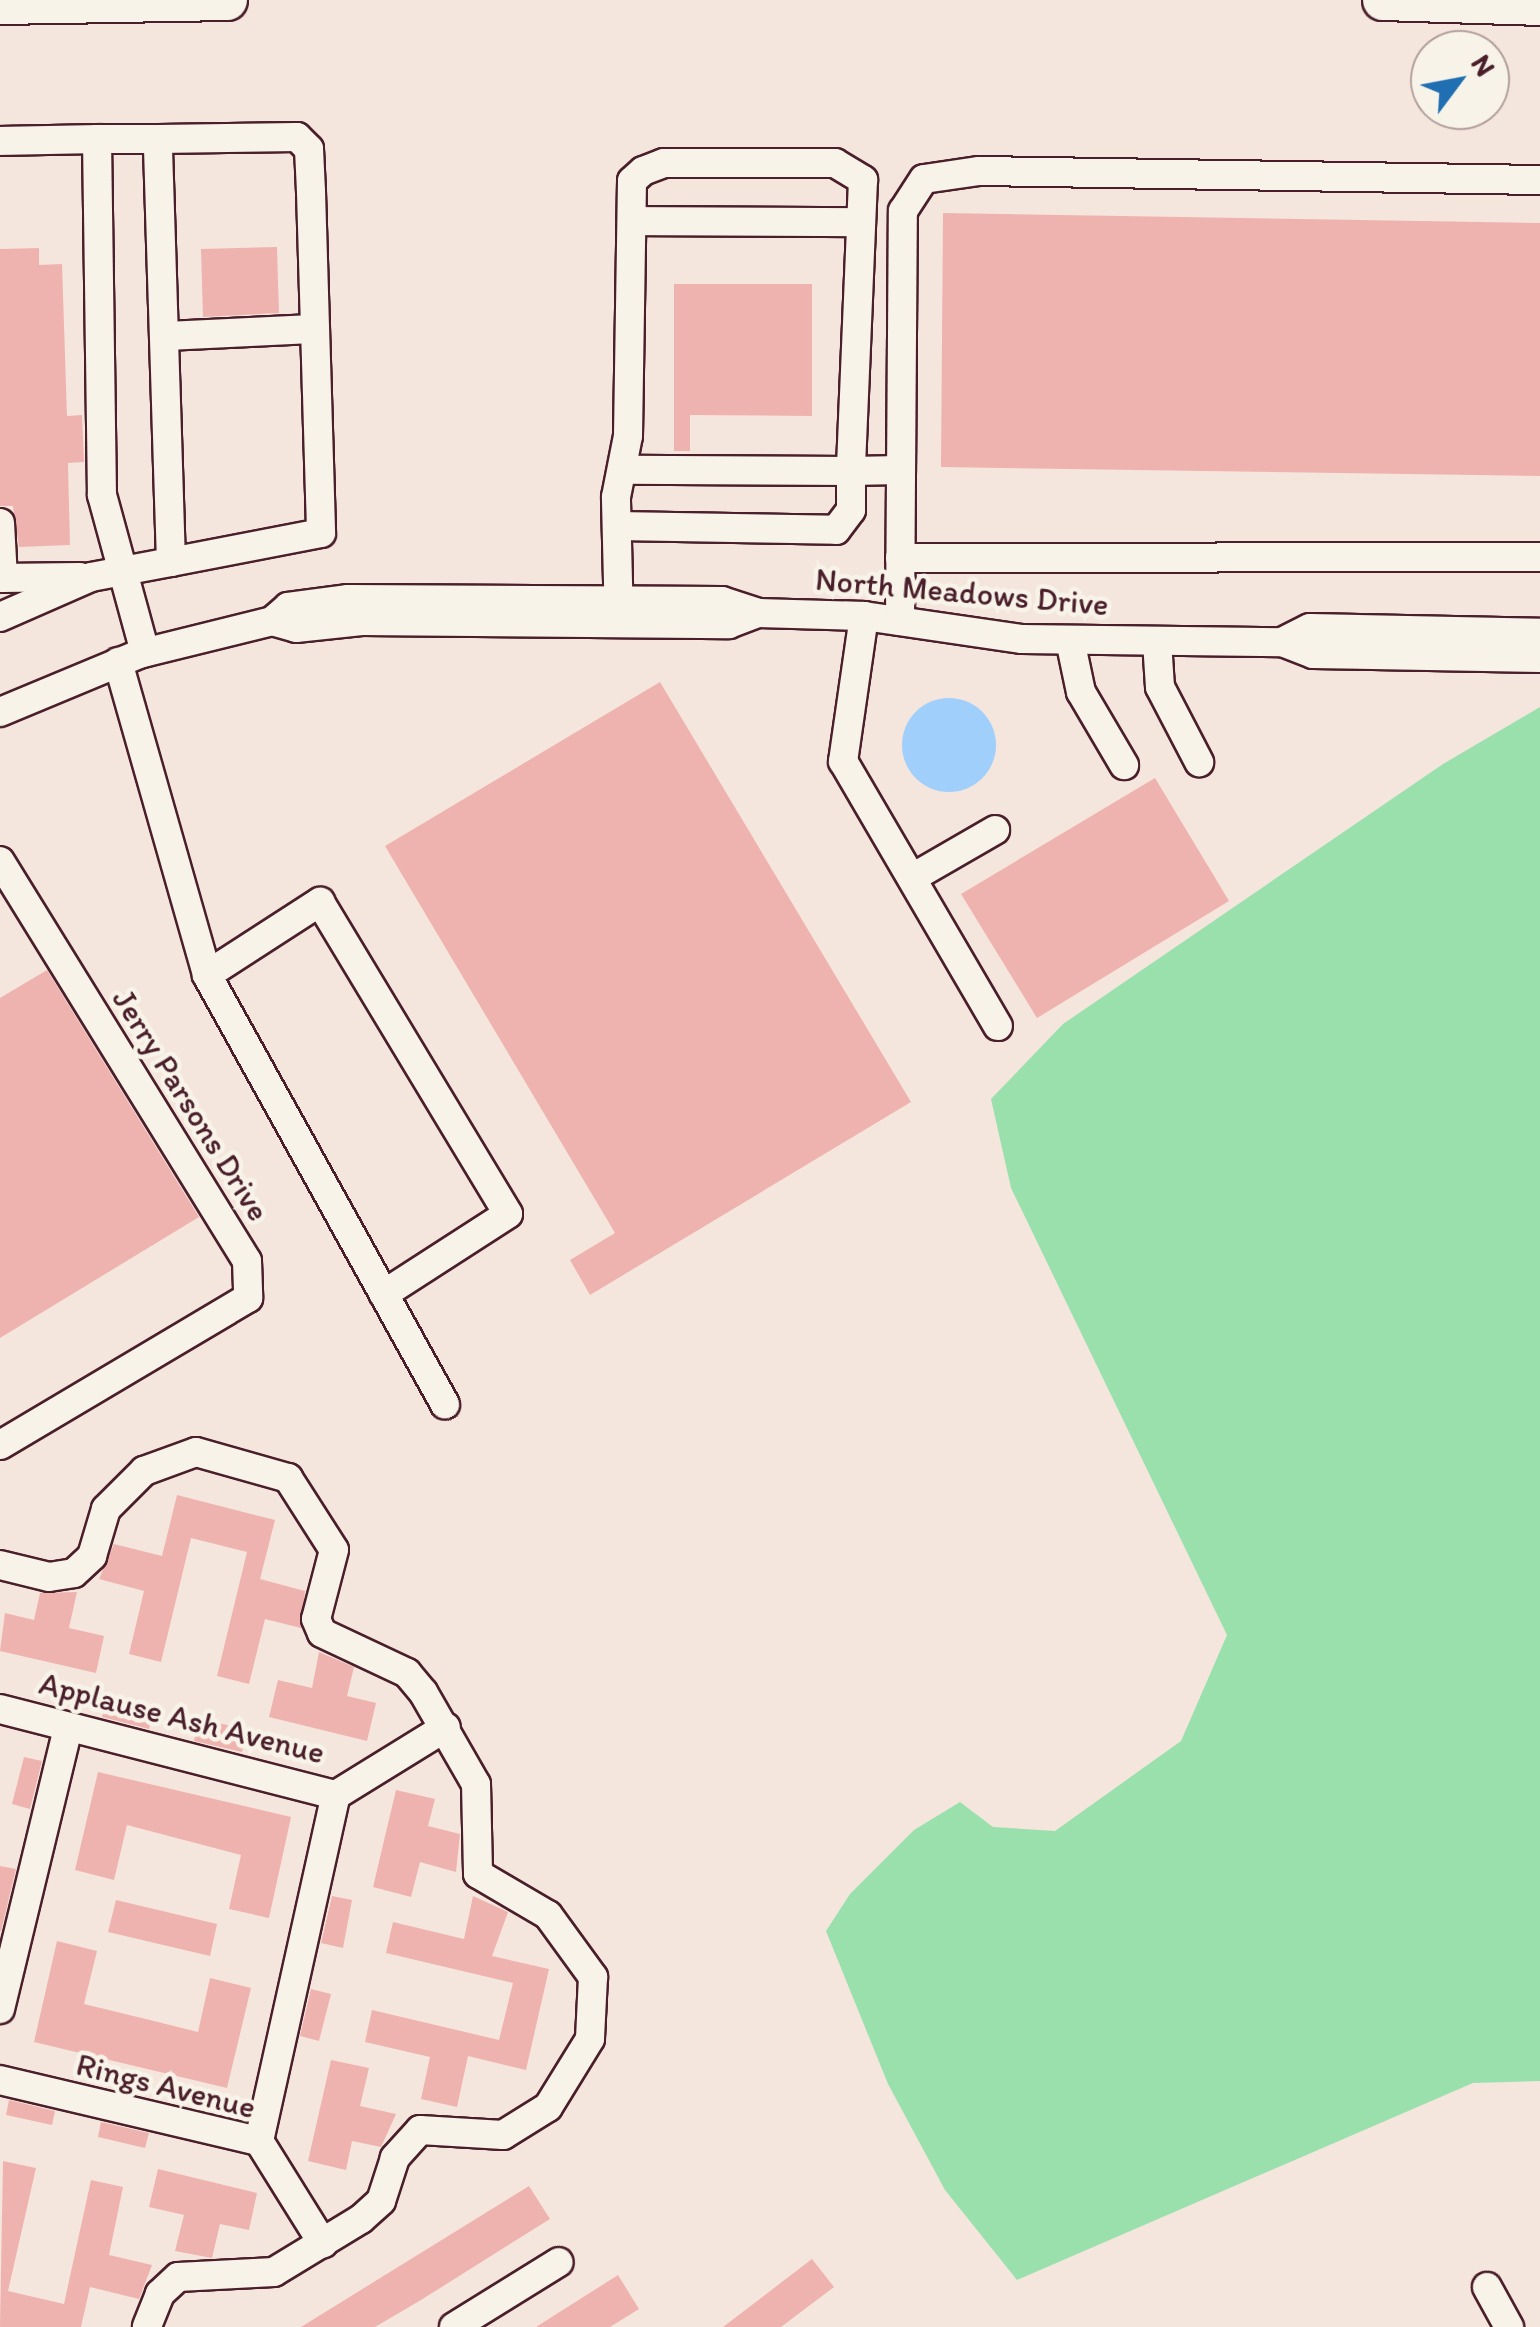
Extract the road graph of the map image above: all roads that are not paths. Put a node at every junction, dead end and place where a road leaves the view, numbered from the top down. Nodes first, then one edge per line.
1 (227, 0) edge
2 (1382, 0) edge
3 (0, 4) edge
4 (1540, 5) edge
5 (97, 139) junction
6 (158, 139) junction
7 (0, 142) edge
8 (1540, 180) edge
9 (632, 221) junction
10 (859, 222) junction
11 (314, 330) junction
12 (165, 336) junction
13 (624, 470) junction
14 (851, 470) junction
15 (900, 470) junction
16 (0, 523) edge
17 (616, 526) junction
18 (1540, 557) edge
19 (900, 558) junction
20 (171, 562) junction
21 (126, 572) junction
22 (1, 578) edge
23 (91, 578) junction
24 (619, 611) junction
25 (864, 616) junction
26 (0, 617) edge
27 (900, 620) junction
28 (1540, 633) edge
29 (1070, 640) junction
30 (1157, 640) junction
31 (1282, 642) junction
32 (146, 652) junction
33 (1540, 658) edge
34 (118, 662) junction
35 (0, 712) edge
36 (1199, 762) dead end
37 (1124, 765) dead end
38 (995, 830) dead end
39 (0, 861) edge
40 (912, 878) junction
41 (207, 974) junction
42 (998, 1026) dead end
43 (384, 1294) junction
44 (445, 1405) dead end
45 (0, 1445) edge
46 (0, 1565) edge
47 (0, 1710) edge
48 (68, 1726) junction
49 (446, 1727) junction
50 (336, 1795) junction
51 (0, 2009) edge
52 (0, 2080) edge
53 (258, 2141) junction
54 (323, 2244) junction
55 (560, 2262) dead end
56 (1486, 2286) dead end
57 (146, 2327) edge
58 (454, 2327) edge
59 (1510, 2327) edge

1 - 3 highway
2 - 4 highway
5 - 6 street
5 - 7 street
5 - 21 street
6 - 11 street
6 - 12 street
8 - 15 street
9 - 10 street
9 - 10 street
9 - 13 street
10 - 14 street
11 - 12 street
11 - 20 street
12 - 20 street
13 - 14 street
13 - 17 street
14 - 15 street
14 - 17 street
15 - 19 street
16 - 22 street
17 - 24 street
18 - 19 street
19 - 27 street
20 - 21 street
21 - 23 street
21 - 32 street
22 - 23 street
23 - 26 street
24 - 25 street, North Meadows Drive
24 - 32 street, North Meadows Drive
25 - 27 street, North Meadows Drive
25 - 40 street
27 - 29 street, North Meadows Drive
28 - 31 street, North Meadows Drive
29 - 30 street, North Meadows Drive
29 - 37 street
30 - 31 street, North Meadows Drive
30 - 36 street
31 - 33 street, North Meadows Drive
32 - 34 street, North Meadows Drive
34 - 35 street, North Meadows Drive
34 - 41 street
38 - 40 street
39 - 45 street, Jerry Parsons Drive
40 - 42 street
41 - 43 street
41 - 43 street
43 - 44 street
46 - 49 street
47 - 48 street, Applause Ash Avenue
48 - 50 street, Applause Ash Avenue
48 - 51 street
49 - 50 street, Applause Ash Avenue
49 - 54 street
50 - 53 street
52 - 53 street, Rings Avenue
53 - 54 street, Rings Avenue
54 - 57 street
55 - 58 street
56 - 59 street

